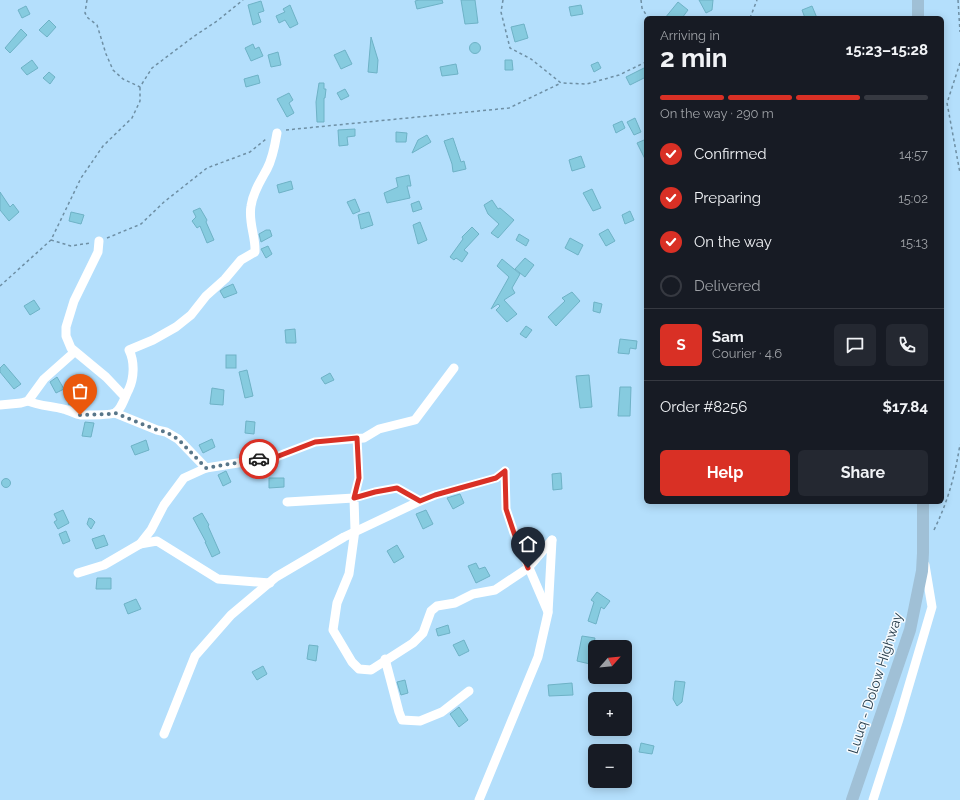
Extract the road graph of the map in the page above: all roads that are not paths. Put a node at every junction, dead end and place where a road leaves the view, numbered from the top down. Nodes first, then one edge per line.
1 (918, 0) edge
2 (918, 16) edge
3 (277, 133) road end
4 (99, 241) road end
5 (74, 350) junction
6 (454, 368) dead end
7 (125, 397) junction
8 (28, 400) junction
9 (0, 405) edge
10 (115, 413) junction
11 (357, 438) junction
12 (206, 468) junction
13 (354, 498) junction
14 (420, 501) junction
15 (287, 502) dead end
16 (923, 504) edge
17 (355, 530) junction
18 (140, 544) junction
19 (923, 553) junction
20 (528, 568) junction
21 (78, 573) dead end
22 (270, 583) junction
23 (548, 614) junction
24 (386, 660) junction
25 (469, 691) dead end
26 (164, 734) dead end
27 (479, 800) edge
28 (852, 800) edge
29 (873, 800) edge

1 - 2 main road
3 - 7 street
4 - 5 street
5 - 7 street
5 - 8 street
6 - 11 street
7 - 10 street
8 - 9 street
8 - 10 street
10 - 12 street
11 - 12 street
11 - 13 street
12 - 18 street
13 - 14 street
13 - 15 street
13 - 17 street
14 - 17 street
14 - 20 street
16 - 19 main road, Luuq - Dolow Highway
17 - 22 street
17 - 24 street
18 - 21 street
18 - 22 street
19 - 28 main road, Luuq - Dolow Highway
19 - 29 street
20 - 23 street
20 - 23 street
20 - 24 street
22 - 26 street
23 - 27 street
24 - 25 street

